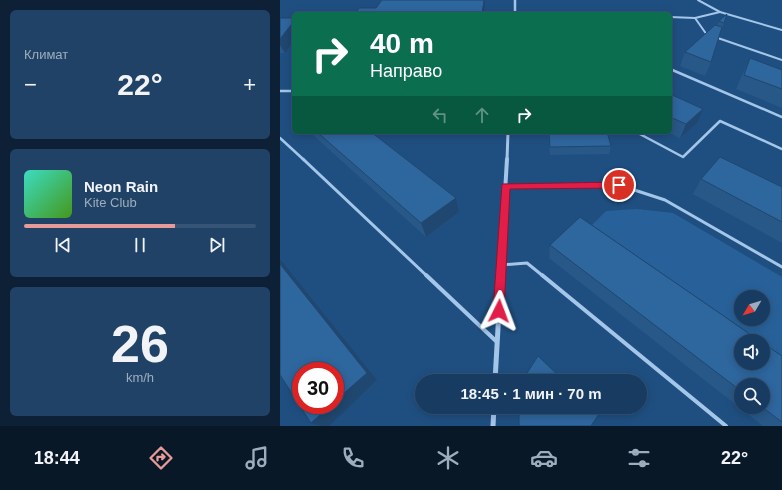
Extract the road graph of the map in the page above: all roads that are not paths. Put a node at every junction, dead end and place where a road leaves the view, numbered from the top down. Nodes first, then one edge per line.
1 (515, 0) edge
2 (698, 0) edge
3 (515, 12) edge
4 (720, 12) junction
5 (672, 17) edge
6 (696, 18) junction
7 (782, 26) edge
8 (779, 29) junction
9 (782, 30) edge
10 (707, 35) edge
11 (714, 37) edge
12 (782, 60) edge
13 (672, 70) edge
14 (280, 91) edge
15 (292, 91) edge
16 (782, 117) edge
17 (508, 134) edge
18 (640, 134) edge
19 (280, 138) edge
20 (782, 149) edge
21 (506, 186) junction
22 (501, 265) junction
23 (782, 266) edge
24 (497, 342) junction
25 (495, 374) edge
26 (494, 414) edge
27 (493, 426) edge
28 (726, 426) edge

1 - 3 street
2 - 4 lane
4 - 6 lane
4 - 8 lane
5 - 6 lane
6 - 10 lane
7 - 8 lane
8 - 9 lane
11 - 12 lane
13 - 16 lane
14 - 15 lane
17 - 21 street
18 - 20 lane
19 - 24 lane
21 - 22 street
21 - 23 lane
22 - 24 street
22 - 28 lane
24 - 25 street
26 - 27 street

